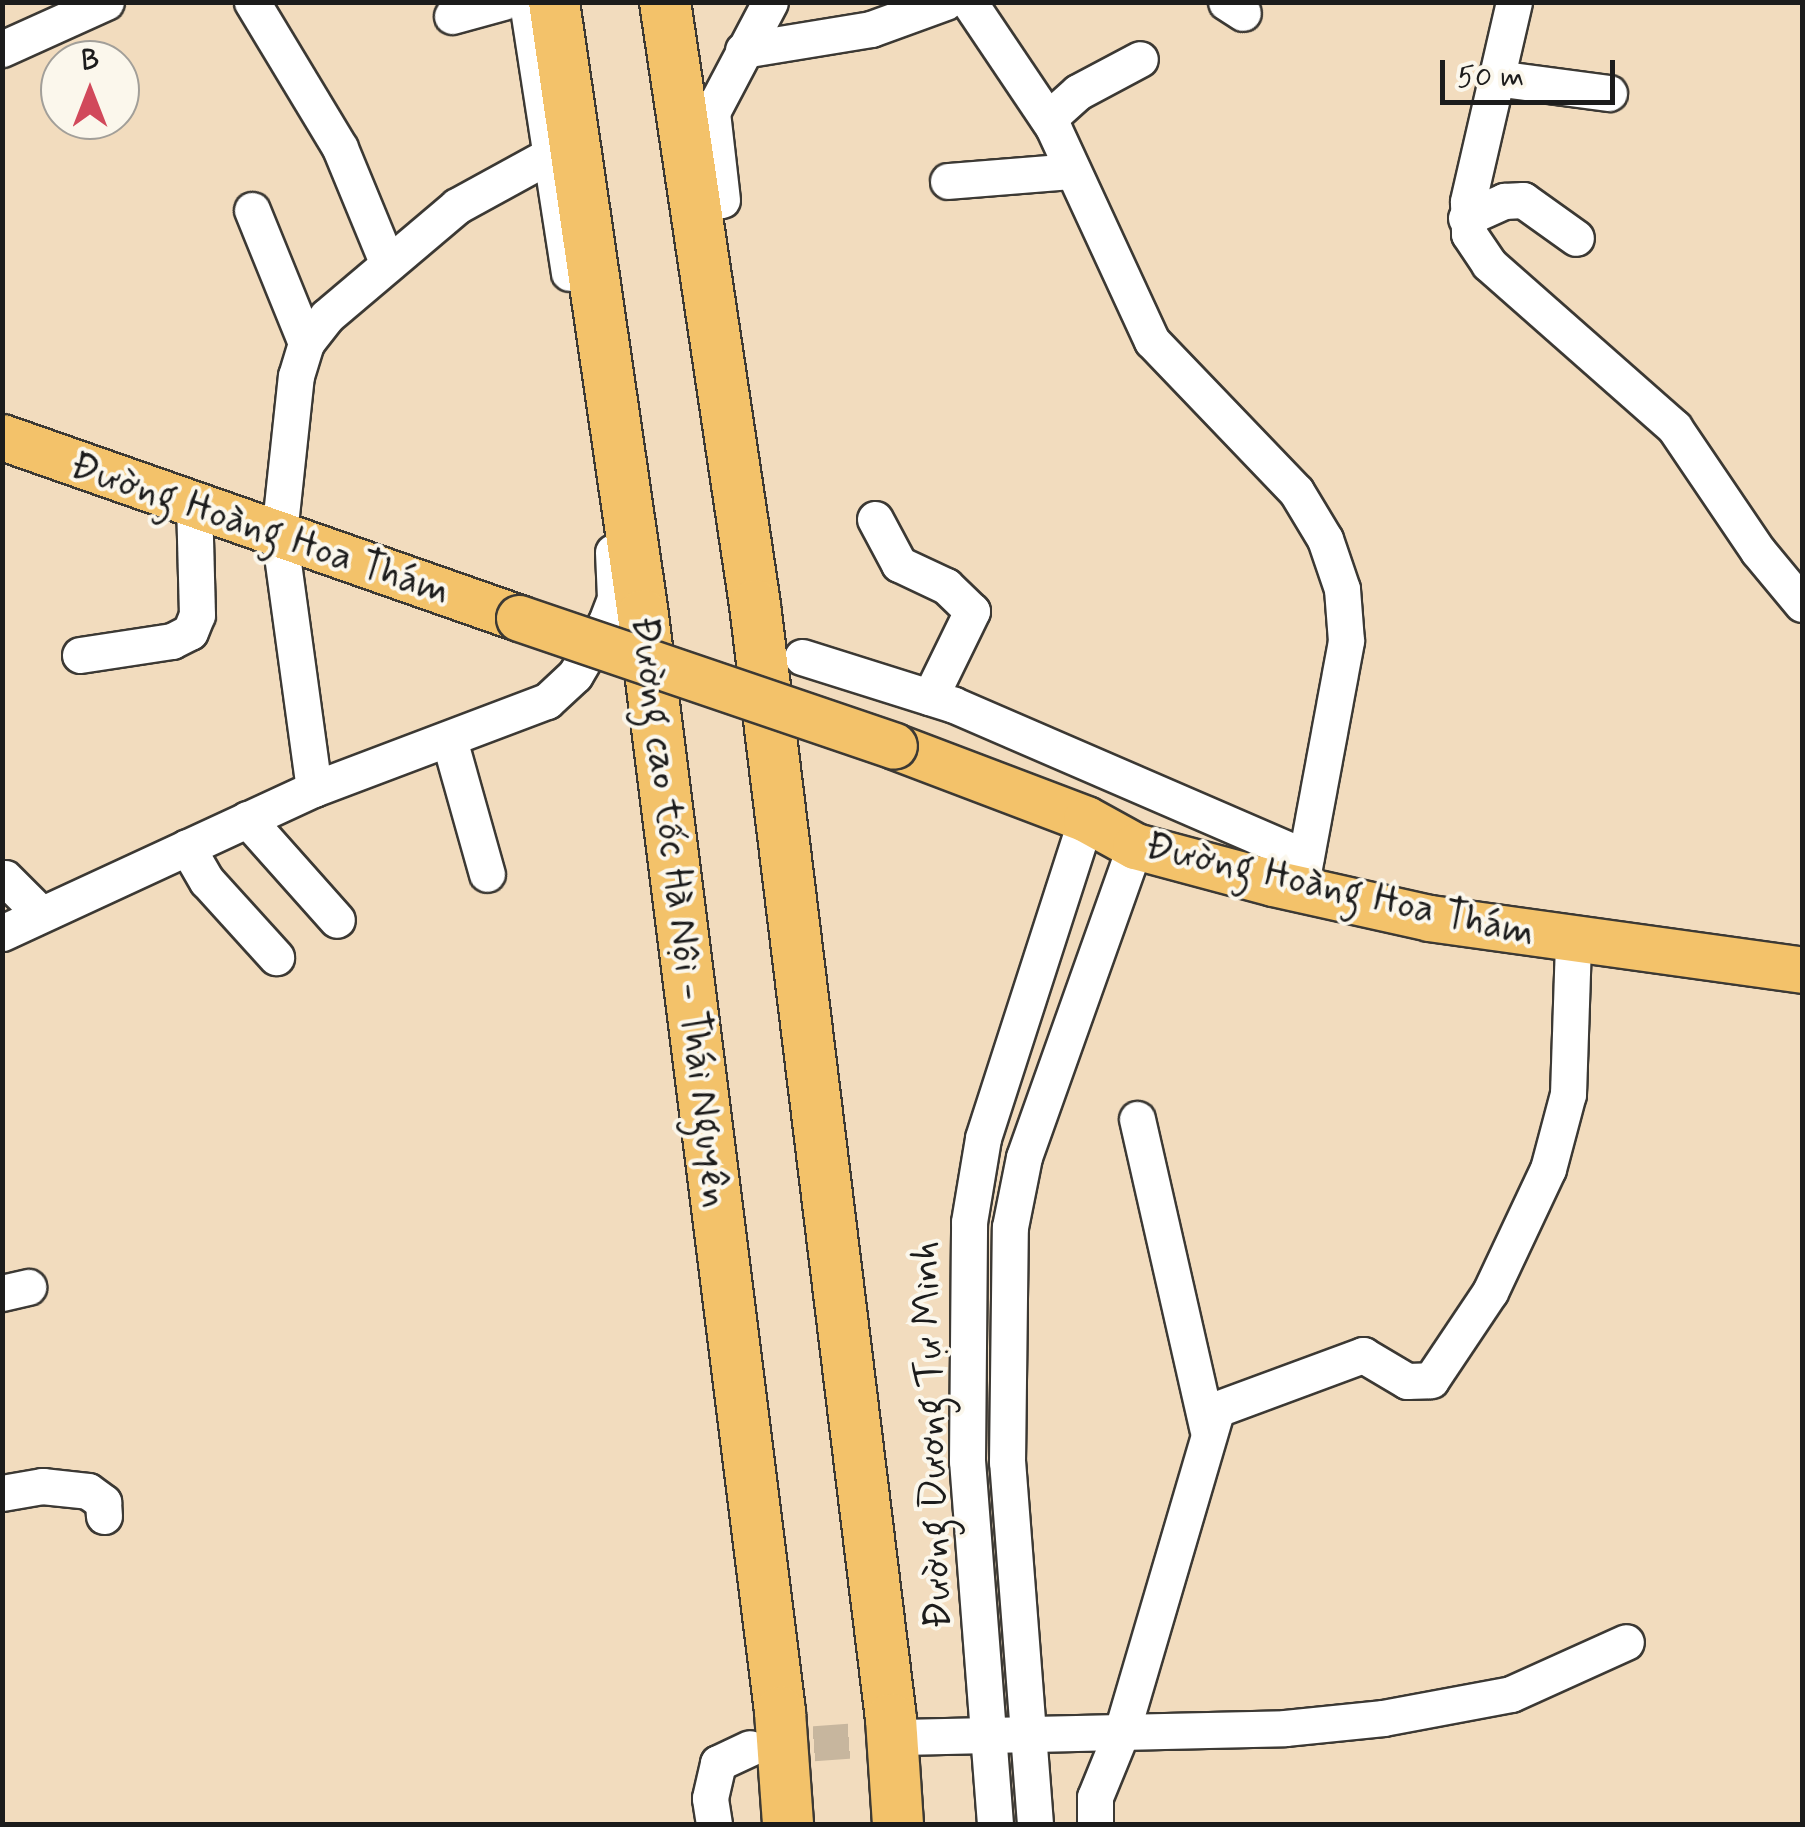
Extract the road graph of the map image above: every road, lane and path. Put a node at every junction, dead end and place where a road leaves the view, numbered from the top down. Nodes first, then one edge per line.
1 (106, 2) edge
2 (252, 2) edge
3 (503, 2) edge
4 (527, 2) edge
5 (554, 2) edge
6 (664, 2) edge
7 (770, 2) edge
8 (944, 2) edge
9 (969, 2) edge
10 (1514, 2) edge
11 (452, 16) dead end
12 (2, 49) edge
13 (743, 50) junction
14 (1140, 59) dead end
15 (1495, 78) junction
16 (1609, 93) dead end
17 (1048, 118) junction
18 (550, 155) junction
19 (1072, 171) junction
20 (948, 181) dead end
21 (722, 200) dead end
22 (252, 210) dead end
23 (1466, 218) junction
24 (1576, 238) dead end
25 (387, 262) junction
26 (306, 343) junction
27 (2, 437) edge
28 (194, 503) junction
29 (875, 520) dead end
30 (279, 534) junction
31 (1802, 604) edge
32 (80, 655) dead end
33 (802, 657) dead end
34 (930, 696) junction
35 (449, 738) junction
36 (314, 790) junction
37 (247, 820) junction
38 (1086, 820) junction
39 (1135, 846) junction
40 (187, 847) junction
41 (1303, 873) junction
42 (486, 874) dead end
43 (5, 878) dead end
44 (42, 914) junction
45 (336, 920) dead end
46 (2, 933) edge
47 (1573, 941) junction
48 (276, 957) dead end
49 (1802, 970) edge
50 (1137, 1120) dead end
51 (1207, 1428) junction
52 (2, 1492) edge
53 (104, 1516) dead end
54 (1626, 1642) dead end
55 (1122, 1730) junction
56 (1028, 1733) junction
57 (988, 1734) junction
58 (901, 1737) tunnel mouth
59 (750, 1748) tunnel mouth
60 (714, 1824) edge
61 (788, 1824) edge
62 (898, 1824) edge
63 (994, 1824) edge
64 (1035, 1824) edge
65 (1095, 1824) edge

1 - 12 street
2 - 25 street
3 - 11 street
4 - 18 street
5 - 61 highway, Đường cao tốc Hà Nội - Thái Nguyên
6 - 62 highway
7 - 13 street
8 - 13 street
9 - 17 street
10 - 15 street
13 - 21 street
14 - 17 street
15 - 16 street
15 - 23 street
17 - 19 street
18 - 25 street
18 - 35 street
19 - 20 street
19 - 41 street
22 - 26 street
23 - 24 street
23 - 31 street
25 - 26 street
26 - 30 street
27 - 28 main road, Đường Hoàng Hoa Thám
28 - 30 main road, Đường Hoàng Hoa Thám
28 - 32 street
29 - 34 street
30 - 36 street
30 - 38 main road, Đường Hoàng Hoa Thám, bridge
33 - 34 street
34 - 41 street
35 - 36 street
35 - 42 street
36 - 37 street
37 - 40 street
37 - 45 street
38 - 39 main road, Đường Hoàng Hoa Thám
38 - 57 street, Đường Dương Tự Minh
39 - 41 main road, Đường Hoàng Hoa Thám
39 - 56 street, Đường Dương Tự Minh
40 - 44 street
40 - 48 street
41 - 47 main road, Đường Hoàng Hoa Thám
43 - 44 street
44 - 46 street
47 - 49 main road, Đường Hoàng Hoa Thám
47 - 51 street
50 - 51 street
51 - 55 street
52 - 53 street
54 - 55 street
55 - 56 street
55 - 65 street
56 - 57 street
56 - 64 street, Đường Dương Tự Minh
57 - 58 street
57 - 63 street, Đường Dương Tự Minh
59 - 60 street

